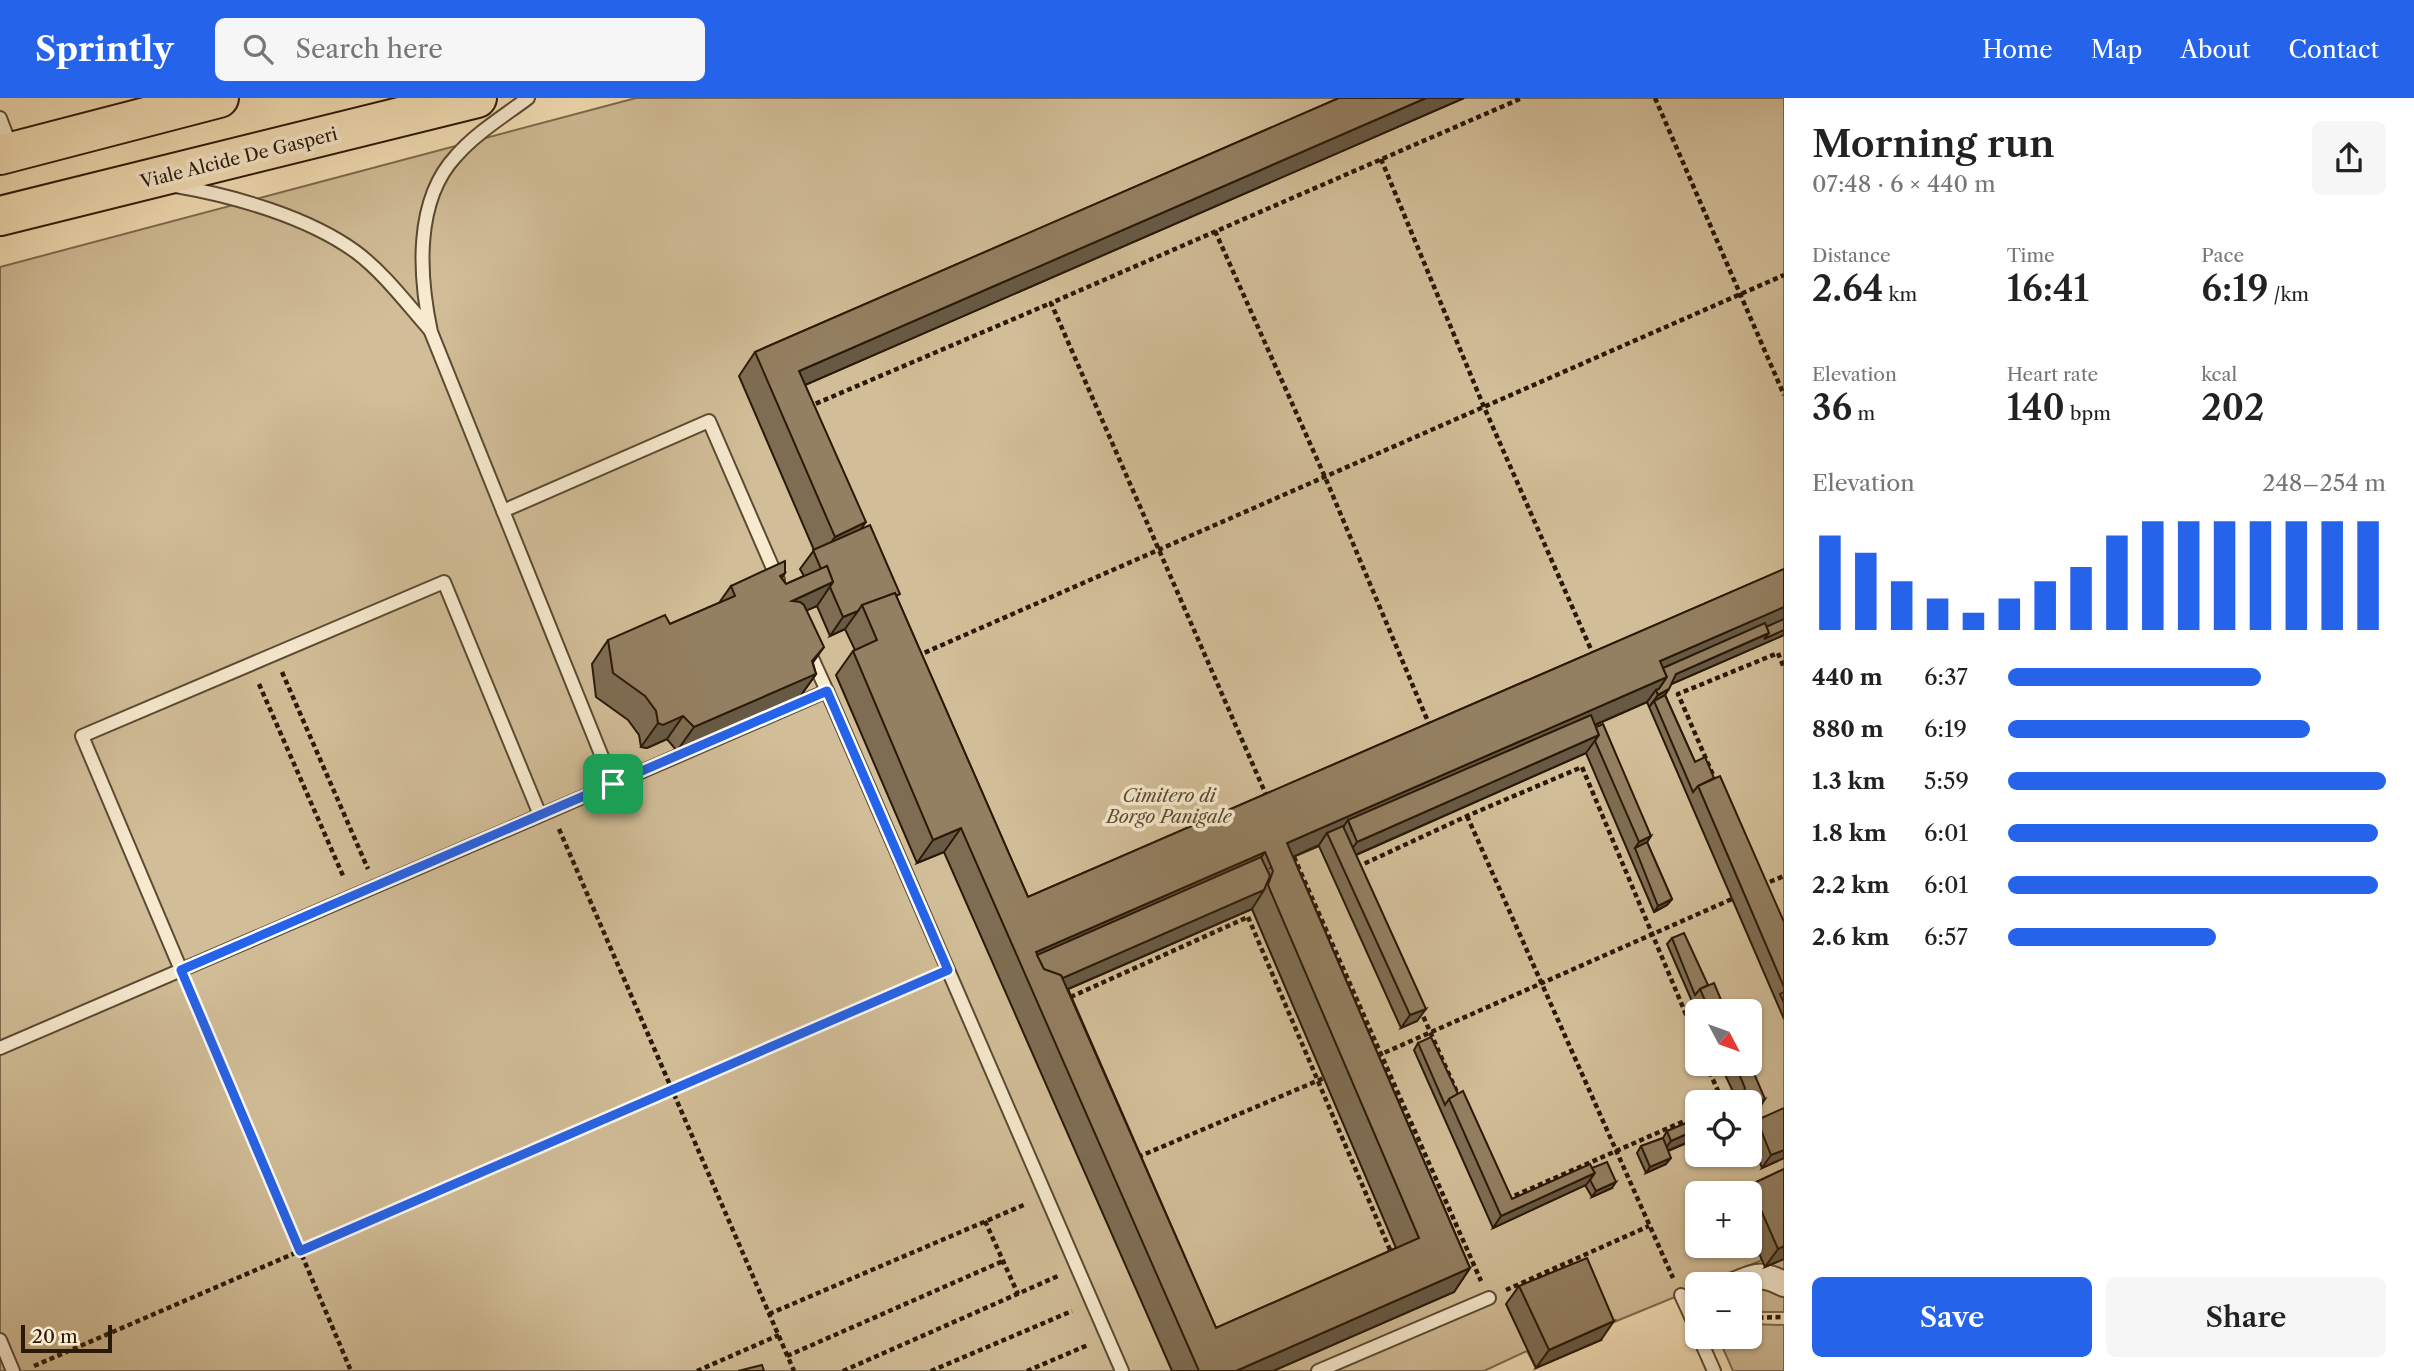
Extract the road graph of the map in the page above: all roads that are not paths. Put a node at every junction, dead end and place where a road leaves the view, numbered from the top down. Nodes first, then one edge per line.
1 (219, 98) edge
2 (477, 98) edge
3 (528, 98) edge
4 (4, 141) edge
5 (145, 180) junction
6 (0, 216) edge
7 (431, 332) junction
8 (503, 511) junction
9 (781, 587) edge
10 (799, 629) edge
11 (827, 691) junction
12 (613, 784) junction
13 (546, 813) junction
14 (181, 970) junction
15 (0, 1048) edge
16 (1762, 1275) edge
17 (1784, 1284) edge
18 (1489, 1298) road end
19 (0, 1340) edge
20 (1704, 1349) edge
21 (13, 1371) edge
22 (1122, 1371) edge
23 (1318, 1371) edge
24 (1714, 1371) edge

1 - 4 main road
2 - 5 main road, Viale Alcide De Gasperi
3 - 7 lane
5 - 6 main road, Viale Alcide De Gasperi
5 - 7 lane
7 - 8 lane
8 - 9 lane
8 - 12 lane
10 - 11 lane
11 - 12 lane
11 - 22 lane
12 - 13 lane
13 - 14 lane
13 - 14 lane
14 - 15 lane
16 - 17 street
18 - 23 lane
19 - 21 lane
20 - 24 lane

